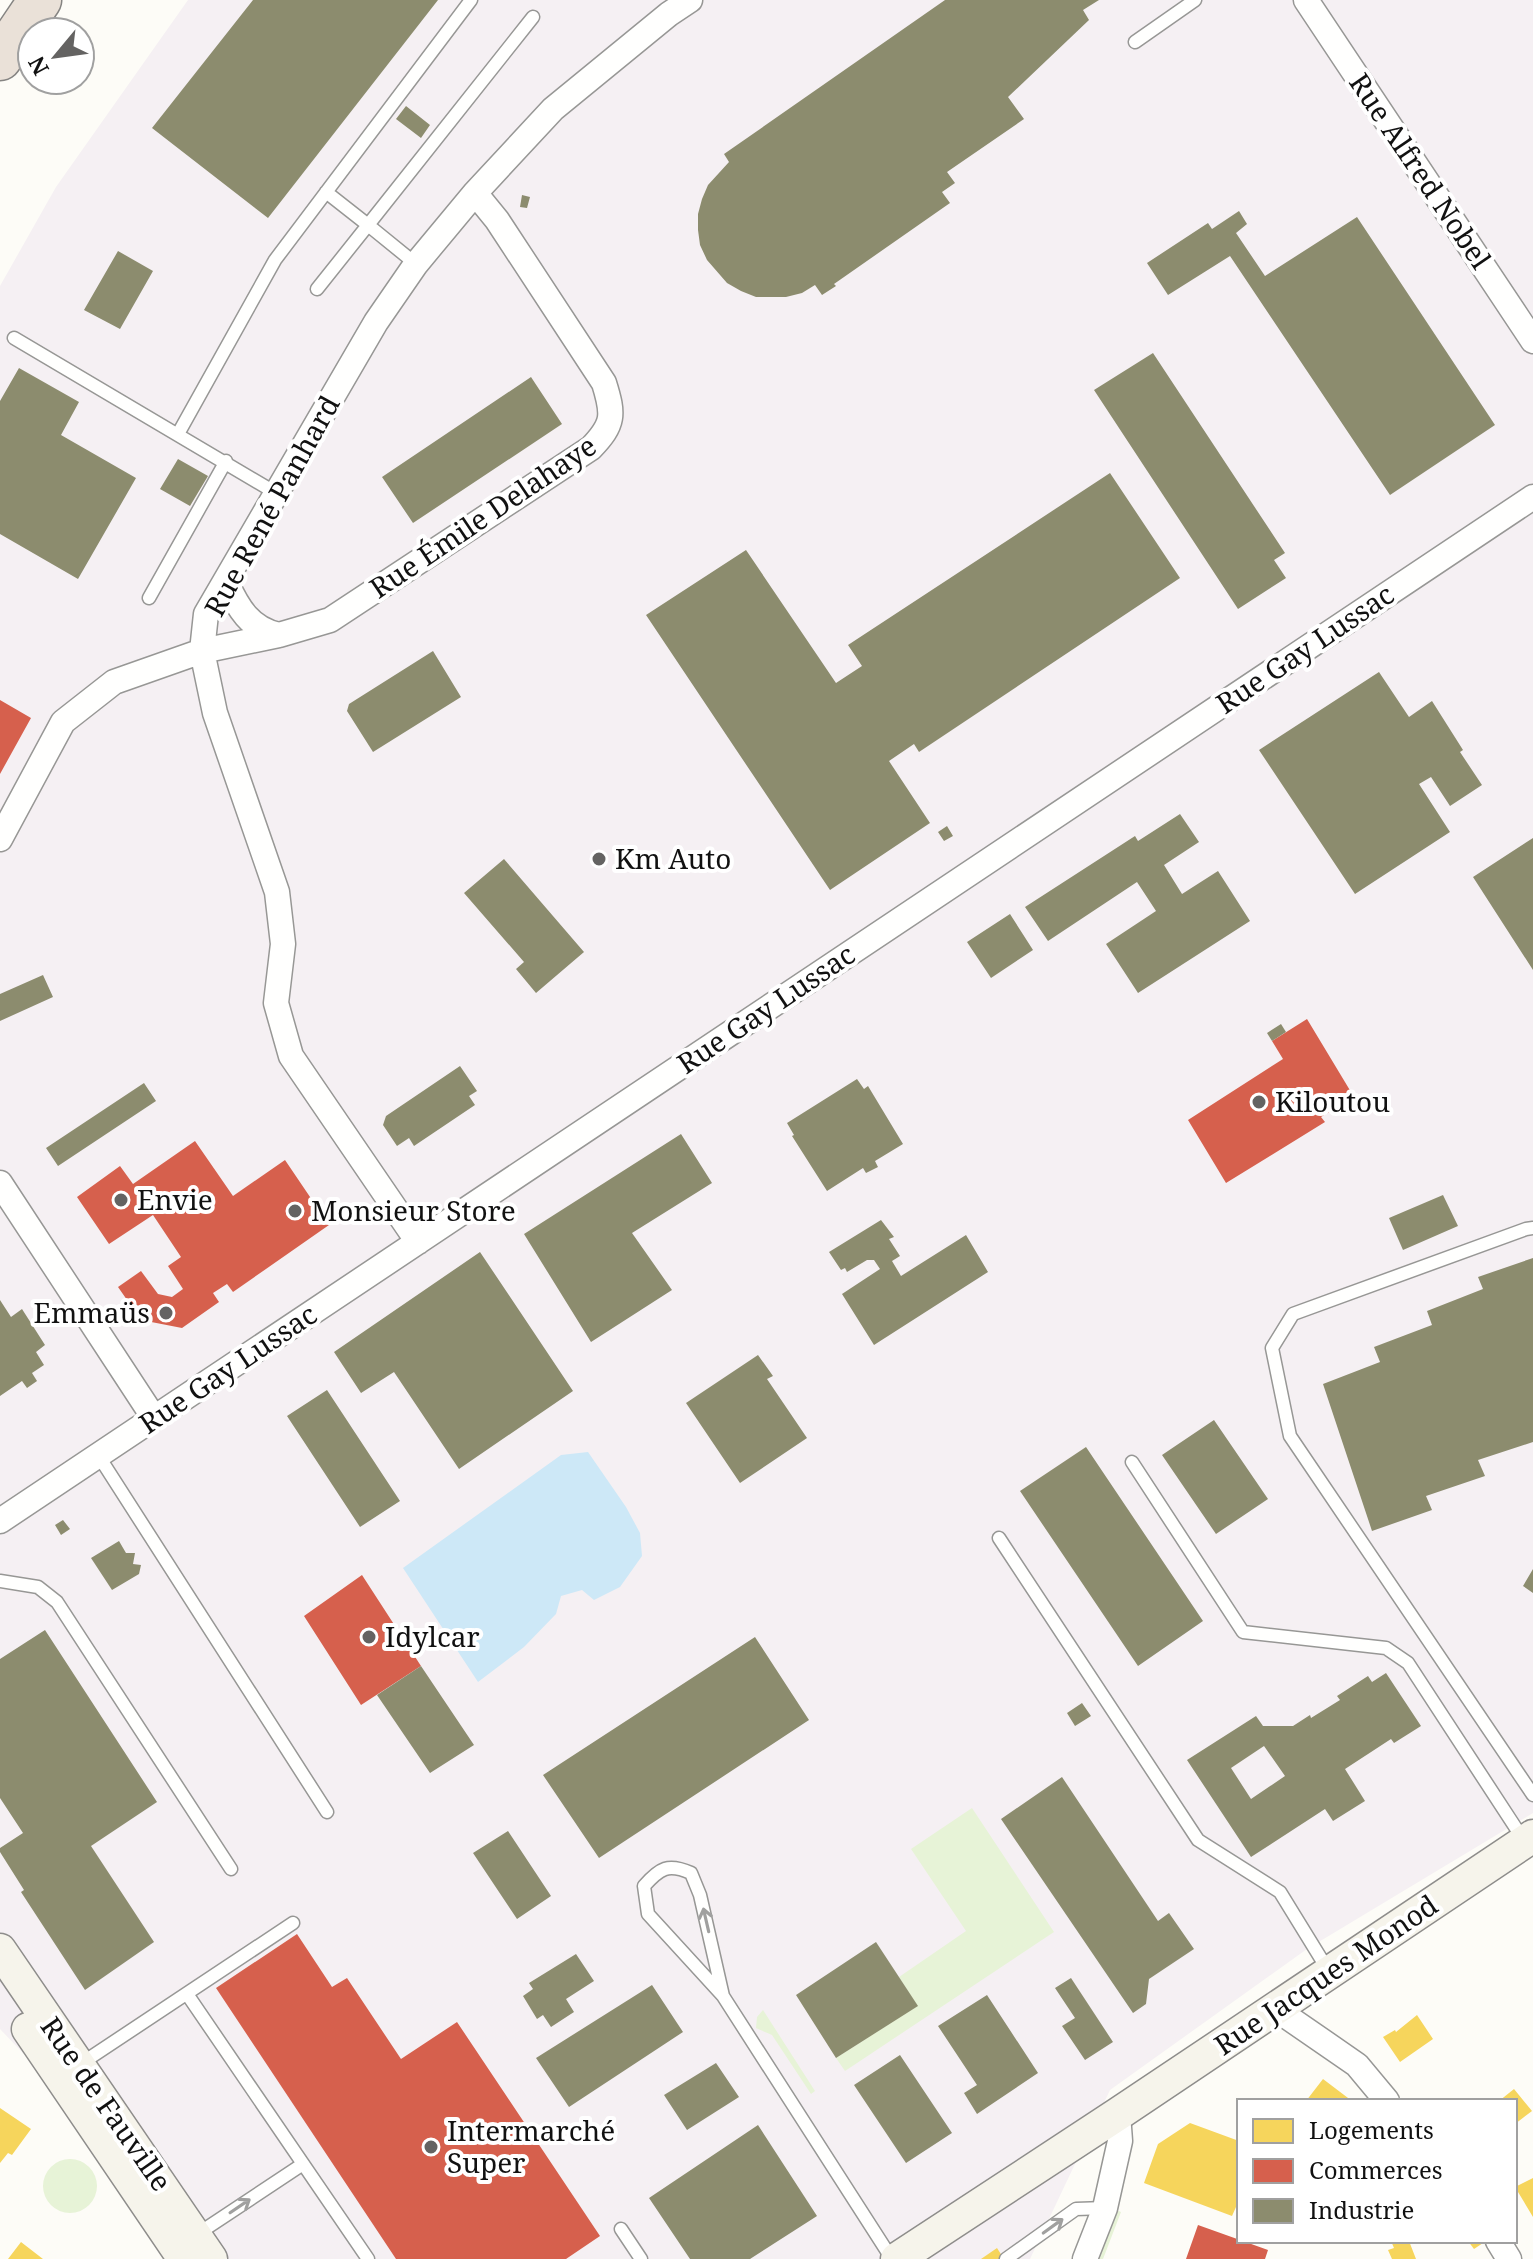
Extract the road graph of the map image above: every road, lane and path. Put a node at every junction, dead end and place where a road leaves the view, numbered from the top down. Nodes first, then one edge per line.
1 (40, 0) edge
2 (471, 0) edge
3 (690, 0) edge
4 (1195, 0) edge
5 (1306, 0) edge
6 (533, 17) dead end
7 (1135, 42) dead end
8 (0, 59) edge
9 (326, 192) junction
10 (475, 193) junction
11 (368, 225) junction
12 (416, 264) junction
13 (317, 289) dead end
14 (14, 338) dead end
15 (1533, 341) edge
16 (178, 434) junction
17 (226, 461) junction
18 (276, 493) junction
19 (1533, 497) edge
20 (226, 582) junction
21 (149, 598) dead end
22 (279, 635) junction
23 (202, 651) junction
24 (0, 839) edge
25 (0, 1183) edge
26 (1533, 1228) edge
27 (418, 1242) junction
28 (154, 1418) junction
29 (98, 1455) junction
30 (1132, 1462) dead end
31 (0, 1521) edge
32 (999, 1538) dead end
33 (0, 1581) edge
34 (1533, 1795) edge
35 (327, 1812) dead end
36 (1529, 1839) edge
37 (231, 1869) dead end
38 (293, 1923) dead end
39 (0, 1950) edge
40 (1330, 1972) junction
41 (0, 1986) edge
42 (187, 1994) junction
43 (723, 1996) junction
44 (1276, 2009) junction
45 (79, 2065) junction
46 (1385, 2099) edge
47 (1118, 2114) junction
48 (303, 2164) junction
49 (1105, 2208) junction
50 (621, 2229) dead end
51 (192, 2250) edge
52 (368, 2259) edge
53 (641, 2259) edge
54 (894, 2259) edge
55 (1006, 2259) edge
56 (1085, 2259) edge

1 - 8 highway
2 - 9 lane
3 - 10 street, Rue René Panhard
4 - 7 lane
5 - 15 street, Rue Alfred Nobel
6 - 11 lane
9 - 11 lane
9 - 16 lane
10 - 12 street, Rue René Panhard
10 - 22 street, Rue Émile Delahaye
11 - 12 lane
11 - 13 lane
12 - 18 street, Rue René Panhard
14 - 16 lane
16 - 17 lane
17 - 18 lane
17 - 21 lane
18 - 20 street, Rue René Panhard
19 - 27 street, Rue Gay Lussac
20 - 22 street
20 - 23 street, Rue René Panhard
22 - 23 street, Rue Émile Delahaye
23 - 24 street, Rue Émile Delahaye
23 - 27 street, Rue René Panhard
25 - 28 street
26 - 34 lane
27 - 28 street, Rue Gay Lussac
28 - 29 street, Rue Gay Lussac
29 - 31 street, Rue Gay Lussac
29 - 35 lane
30 - 36 lane
32 - 40 lane
33 - 37 lane
36 - 40 street, Rue Jacques Monod
38 - 42 lane
39 - 45 street, Rue de Fauville
40 - 44 street, Rue Jacques Monod
41 - 51 street, Rue de Fauville
42 - 45 lane
42 - 48 lane
43 -> 43 lane
43 - 54 lane
44 - 46 street
44 - 47 street, Rue Jacques Monod
45 - 51 street, Rue de Fauville
47 - 49 street
47 - 54 street, Rue Jacques Monod
51 -> 48 lane
48 - 52 lane
55 -> 49 lane
49 - 56 street
50 - 53 lane

